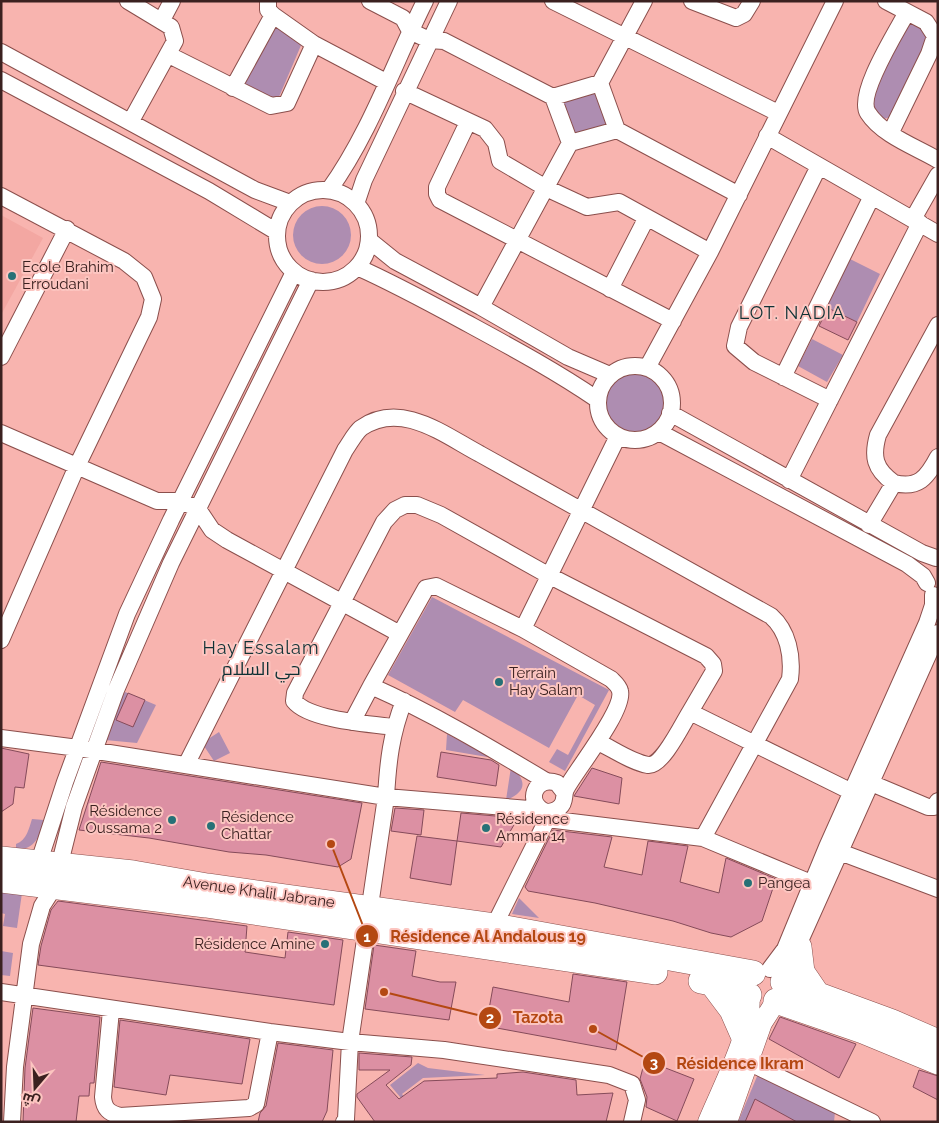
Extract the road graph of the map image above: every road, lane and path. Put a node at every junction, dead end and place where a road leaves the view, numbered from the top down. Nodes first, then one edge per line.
1 (128, 1) edge
2 (172, 1) edge
3 (370, 1) edge
4 (449, 1) edge
5 (553, 1) edge
6 (644, 1) edge
7 (692, 1) edge
8 (752, 1) edge
9 (835, 1) edge
10 (886, 1) edge
11 (713, 6) edge
12 (270, 8) edge
13 (907, 12) junction
14 (414, 16) edge
15 (162, 20) junction
16 (437, 24) junction
17 (623, 38) junction
18 (437, 40) junction
19 (314, 44) junction
20 (1, 52) edge
21 (169, 55) junction
22 (1, 80) edge
23 (386, 82) junction
24 (600, 83) junction
25 (233, 88) junction
26 (404, 91) junction
27 (553, 97) junction
28 (778, 113) junction
29 (131, 121) junction
30 (468, 122) junction
31 (617, 130) junction
32 (891, 132) junction
33 (767, 136) junction
34 (570, 143) junction
35 (938, 160) edge
36 (819, 166) junction
37 (938, 176) edge
38 (546, 188) junction
39 (329, 190) junction
40 (739, 195) junction
41 (1, 196) edge
42 (872, 196) junction
43 (290, 203) junction
44 (356, 204) junction
45 (646, 219) junction
46 (917, 221) junction
47 (67, 229) junction
48 (277, 232) junction
49 (938, 234) edge
50 (369, 240) junction
51 (519, 240) junction
52 (710, 252) junction
53 (357, 267) junction
54 (294, 272) junction
55 (311, 280) junction
56 (610, 289) junction
57 (481, 307) junction
58 (673, 321) junction
59 (938, 326) edge
60 (1, 357) edge
61 (647, 368) junction
62 (610, 376) junction
63 (784, 377) junction
64 (598, 400) junction
65 (830, 400) junction
66 (670, 413) junction
67 (659, 432) junction
68 (1, 433) edge
69 (618, 436) junction
70 (938, 458) edge
71 (77, 466) junction
72 (789, 480) junction
73 (894, 482) junction
74 (180, 501) junction
75 (157, 502) junction
76 (198, 509) junction
77 (580, 510) junction
78 (171, 520) junction
79 (868, 525) junction
80 (188, 529) junction
81 (212, 530) junction
82 (937, 558) edge
83 (283, 572) junction
84 (548, 575) junction
85 (933, 592) edge
86 (341, 602) junction
87 (6, 617) edge
88 (523, 629) junction
89 (938, 633) edge
90 (400, 634) junction
91 (1, 640) edge
92 (932, 661) edge
93 (371, 686) junction
94 (404, 701) junction
95 (690, 712) junction
96 (352, 722) junction
97 (394, 727) junction
98 (1, 738) edge
99 (598, 742) junction
100 (757, 744) junction
101 (86, 749) junction
102 (186, 765) junction
103 (546, 781) junction
104 (871, 783) junction
105 (564, 792) junction
106 (852, 792) junction
107 (386, 797) junction
108 (938, 800) edge
109 (547, 813) junction
110 (703, 838) junction
111 (834, 850) junction
112 (1, 858) edge
113 (1, 880) edge
114 (45, 882) junction
115 (811, 883) junction
116 (938, 888) edge
117 (367, 917) junction
118 (494, 926) junction
119 (799, 947) junction
120 (711, 982) junction
121 (767, 987) junction
122 (1, 992) edge
123 (817, 994) junction
124 (24, 996) junction
125 (111, 1010) junction
126 (270, 1032) junction
127 (743, 1035) junction
128 (350, 1042) junction
129 (938, 1042) edge
130 (748, 1062) junction
131 (938, 1062) edge
132 (846, 1115) edge
133 (182, 1118) edge
134 (347, 1121) edge
135 (12, 1122) edge
136 (632, 1122) edge
137 (708, 1122) edge
138 (727, 1122) edge
139 (872, 1122) edge

1 - 15 street
2 - 15 street
3 - 14 street
4 - 16 street
5 - 17 street
6 - 17 street
7 - 11 street
8 - 11 street
9 - 28 street
10 - 13 street
12 - 19 street
12 - 25 street
13 - 32 street
13 - 32 street
14 - 16 street
14 - 18 street
14 - 23 street
15 - 21 street
16 - 18 street
17 - 24 street
17 - 28 street
18 - 26 street
18 - 27 street
19 - 23 street
19 - 25 street
20 - 29 street
21 - 25 street
21 - 29 street
22 - 48 street
23 - 39 street
24 - 27 street
24 - 31 street
26 - 30 street
26 - 44 street
27 - 34 street
28 - 33 street
29 - 43 street
30 - 38 street
30 - 51 street
31 - 34 street
31 - 40 street
32 - 35 street
33 - 36 street
33 - 40 street
34 - 38 street
36 - 42 street
36 - 63 street
37 - 46 street
38 - 45 street
38 - 51 street
39 - 43 street
39 - 44 street
40 - 52 street
41 - 47 street
42 - 46 street
42 - 63 street
43 - 48 street
44 - 50 street
45 - 52 street
45 - 56 street
46 - 49 street
46 - 65 street
47 - 60 street
47 - 71 street
48 - 54 street
50 - 53 street
50 - 57 street
51 - 56 street
51 - 57 street
52 - 58 street
53 - 55 street
53 - 64 street
54 - 55 street
54 - 74 street
55 - 76 street
56 - 58 street
57 - 62 street
58 - 61 street
59 - 73 street
61 - 62 street
61 - 66 street
62 - 64 street
63 - 65 street
64 - 69 street
65 - 72 street
66 - 67 street
66 - 72 street
67 - 69 street
67 - 85 street
68 - 71 street
69 - 77 street
70 - 73 street
71 - 75 street
71 - 87 street
72 - 79 street
73 - 79 street
74 - 75 street
74 - 76 street
74 - 78 street
75 - 78 street
76 - 80 street
76 - 81 street
77 - 83 street
77 - 84 street
77 - 100 street
78 - 80 street
78 - 101 street
79 - 82 street
80 - 81 street
80 - 101 street
81 - 83 street
82 - 85 street
83 - 86 street
83 - 102 street
84 - 86 street
84 - 88 street
84 - 95 street
85 - 106 street
86 - 90 street
86 - 96 street
87 - 91 street
88 - 90 street
88 - 99 street
89 - 92 street
90 - 93 street
92 - 104 street
93 - 94 street
93 - 96 street
94 - 97 street
94 - 103 street
95 - 99 street
95 - 100 street
96 - 97 street
97 - 107 street
98 - 101 street
99 - 105 street
100 - 106 street
100 - 110 street
101 - 102 street
101 - 114 street
102 - 107 street
103 - 105 street
103 - 109 street
104 - 108 street
104 - 111 street
105 - 109 street
106 - 111 street
107 - 109 street
107 - 117 street
109 - 110 street
109 - 118 street
110 - 115 street
111 - 115 street
111 - 116 street
111 - 119 street
112 - 114 main road, Avenue Khalil Jabrane
113 - 114 main road, Avenue Khalil Jabrane
114 - 117 main road, Avenue Khalil Jabrane
114 - 124 street
115 - 121 street
117 - 118 main road, Avenue Khalil Jabrane
117 - 120 main road, Avenue Khalil Jabrane
117 - 128 street
118 - 121 main road, Avenue Khalil Jabrane
119 - 121 street
119 - 123 main road
120 - 121 main road, Avenue Khalil Jabrane
120 - 127 main road
121 - 123 main road, Avenue Khalil Jabrane
121 - 127 street
121 - 130 street
121 - 131 main road, Avenue Khalil Jabrane
122 - 124 street
123 - 129 main road, Avenue Khalil Jabrane
124 - 125 street
124 - 135 street
125 - 126 street
125 - 133 street
126 - 128 street
126 - 133 street
127 - 137 street
128 - 134 street
128 - 136 street
130 - 132 street
130 - 138 street
132 - 139 street

